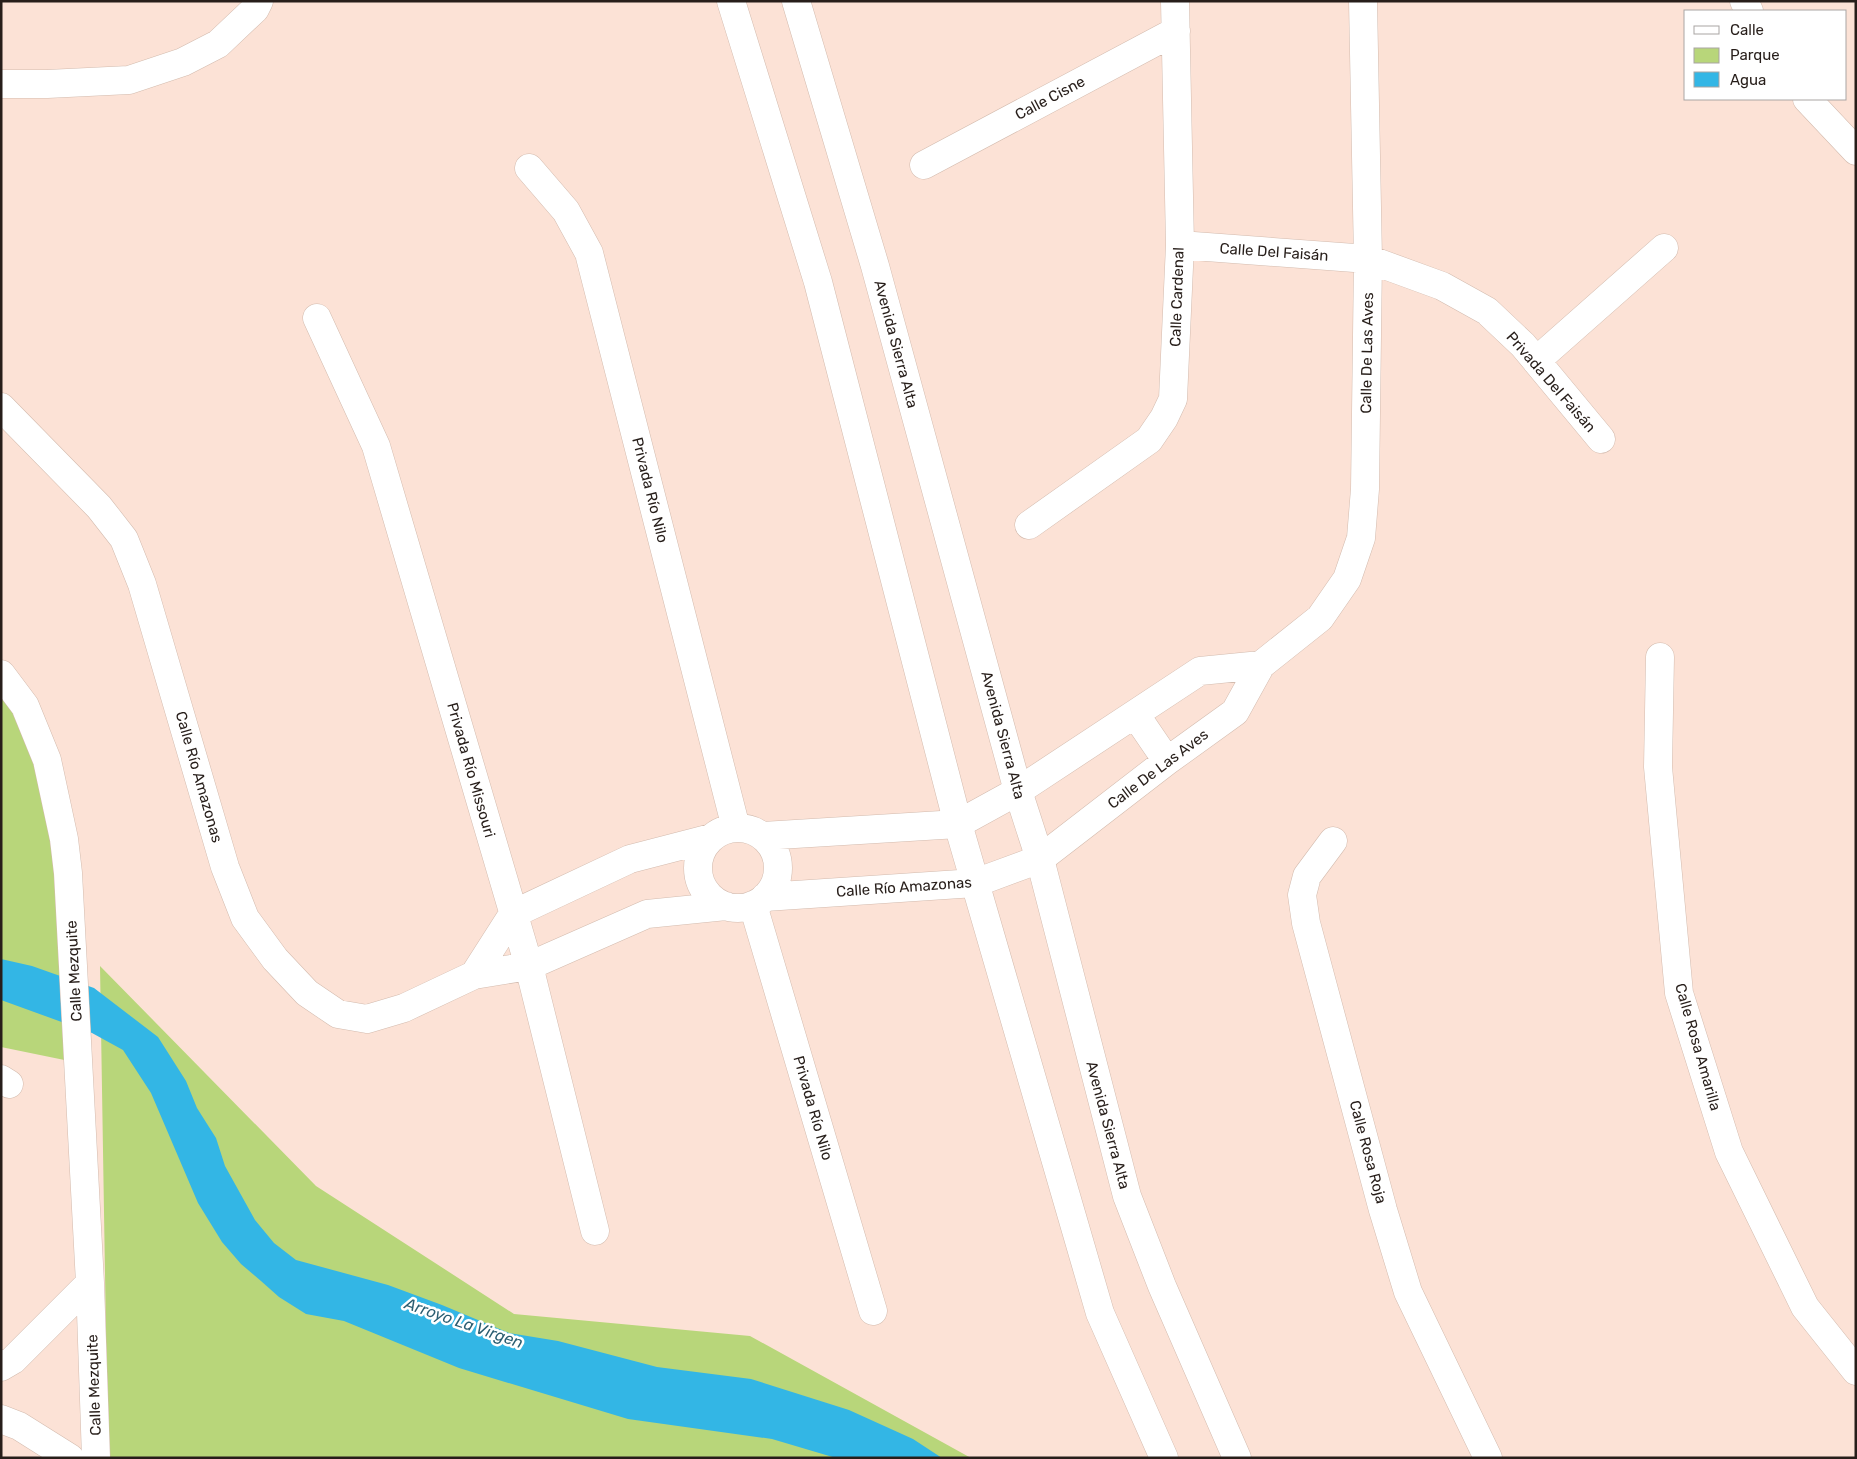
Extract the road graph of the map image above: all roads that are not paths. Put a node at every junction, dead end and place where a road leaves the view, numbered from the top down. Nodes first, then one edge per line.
1 (259, 1) edge
2 (730, 1) edge
3 (796, 1) edge
4 (1174, 1) edge
5 (1363, 1) edge
6 (1176, 30) junction
7 (1, 84) edge
8 (1808, 100) edge
9 (1856, 151) edge
10 (924, 165) dead end
11 (529, 168) dead end
12 (1180, 246) junction
13 (1664, 248) dead end
14 (1368, 259) junction
15 (317, 318) dead end
16 (1536, 361) junction
17 (1, 407) edge
18 (1601, 438) dead end
19 (1029, 525) dead end
20 (1660, 657) dead end
21 (1261, 666) junction
22 (1, 674) edge
23 (1135, 714) junction
24 (1167, 761) junction
25 (1018, 791) junction
26 (958, 824) junction
27 (736, 828) junction
28 (762, 836) junction
29 (711, 838) junction
30 (1333, 841) dead end
31 (1040, 859) junction
32 (974, 883) junction
33 (759, 901) junction
34 (726, 906) junction
35 (513, 914) junction
36 (529, 966) junction
37 (474, 975) junction
38 (595, 1231) dead end
39 (90, 1283) junction
40 (874, 1311) dead end
41 (1, 1367) edge
42 (1856, 1371) edge
43 (1, 1419) edge
44 (70, 1458) edge
45 (96, 1458) edge
46 (1164, 1458) edge
47 (1237, 1458) edge
48 (1488, 1458) edge

1 - 7 street
2 - 26 street
3 - 25 street, Avenida Sierra Alta
4 - 6 street, Calle Cardenal
5 - 14 street, Calle De Las Aves
6 - 10 street, Calle Cisne
6 - 12 street, Calle Cardenal
8 - 9 street
11 - 27 street, Privada Río Nilo
12 - 14 street, Calle Del Faisán
12 - 19 street, Calle Cardenal
13 - 16 street
14 - 16 street, Privada Del Faisán
14 - 21 street, Calle De Las Aves
15 - 35 street, Privada Río Missouri
16 - 18 street, Privada Del Faisán
17 - 37 street, Calle Río Amazonas
20 - 42 street, Calle Rosa Amarilla
21 - 23 street
21 - 24 street, Calle De Las Aves
22 - 39 street, Calle Mezquite
23 - 24 street
23 - 25 street
24 - 31 street, Calle De Las Aves
25 - 26 street
25 - 31 street, Avenida Sierra Alta
26 - 28 street
26 - 32 street
27 - 28 street
27 - 29 street
28 - 33 street
29 - 34 street
29 - 35 street
30 - 48 street, Calle Rosa Roja
31 - 32 street, Calle Río Amazonas
31 - 47 street, Avenida Sierra Alta
32 - 33 street, Calle Río Amazonas
32 - 46 street
33 - 34 street
33 - 40 street, Privada Río Nilo
34 - 36 street, Calle Río Amazonas
35 - 36 street, Privada Río Missouri
35 - 37 street
36 - 37 street, Calle Río Amazonas
36 - 38 street, Privada Río Missouri
39 - 41 street
39 - 45 street, Calle Mezquite
43 - 44 street

